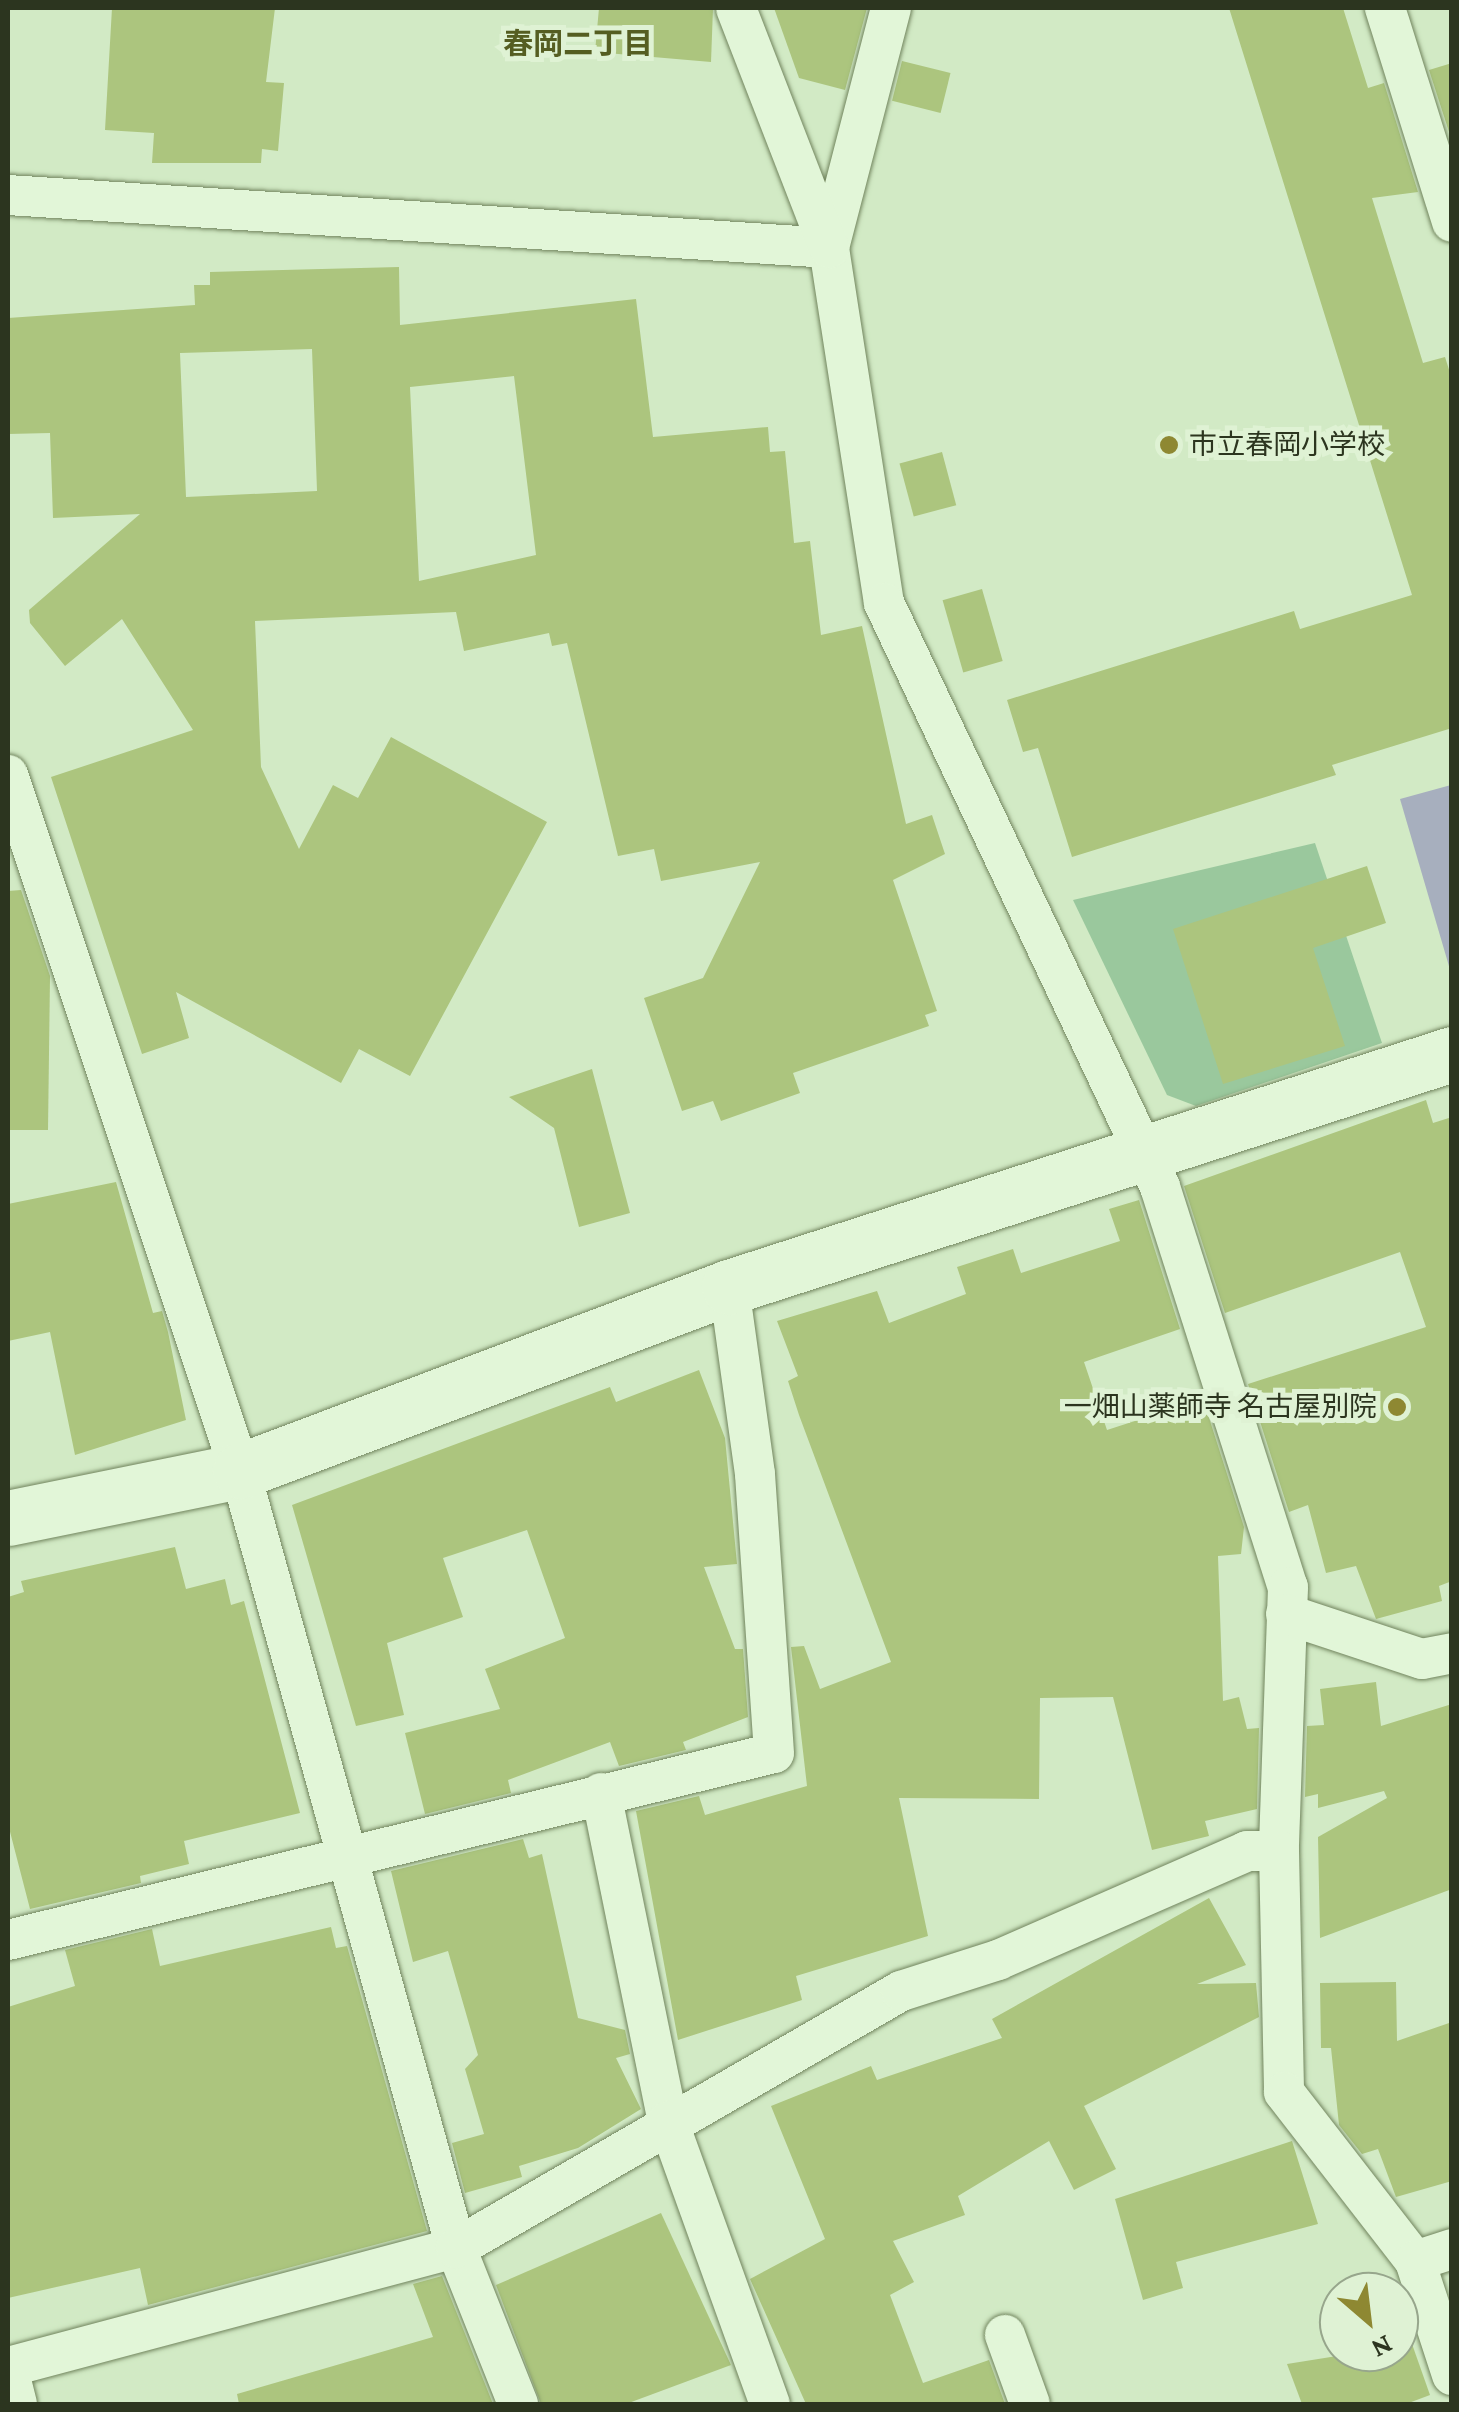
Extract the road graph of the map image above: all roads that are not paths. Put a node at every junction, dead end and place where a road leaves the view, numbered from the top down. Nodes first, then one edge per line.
1 (736, 8) edge
2 (891, 8) edge
3 (1385, 8) edge
4 (8, 195) edge
5 (1452, 222) edge
6 (829, 248) junction
7 (8, 775) edge
8 (18, 845) edge
9 (1452, 1054) edge
10 (1146, 1155) junction
11 (728, 1288) junction
12 (240, 1471) junction
13 (8, 1518) edge
14 (1286, 1614) junction
15 (1452, 1653) edge
16 (601, 1794) junction
17 (1279, 1851) junction
18 (348, 1855) junction
19 (8, 1940) edge
20 (668, 2122) junction
21 (456, 2248) junction
22 (1433, 2255) edge
23 (1005, 2335) dead end
24 (8, 2368) edge
25 (1452, 2376) edge
26 (17, 2404) edge
27 (518, 2404) edge
28 (770, 2404) edge
29 (1030, 2404) edge

1 - 6 street
2 - 6 street
3 - 5 street
4 - 6 street
6 - 10 street
7 - 8 street
8 - 12 street
9 - 10 street
10 - 11 street
10 - 14 street
11 - 12 street
11 - 16 street
12 - 13 street
12 - 18 street
14 - 15 street
14 - 17 street
16 - 18 street
16 - 20 street
17 - 20 street
17 - 22 street
18 - 19 street
18 - 21 street
20 - 21 street
20 - 28 street
21 - 24 street
21 - 27 street
22 - 25 street
23 - 29 street
24 - 26 street

